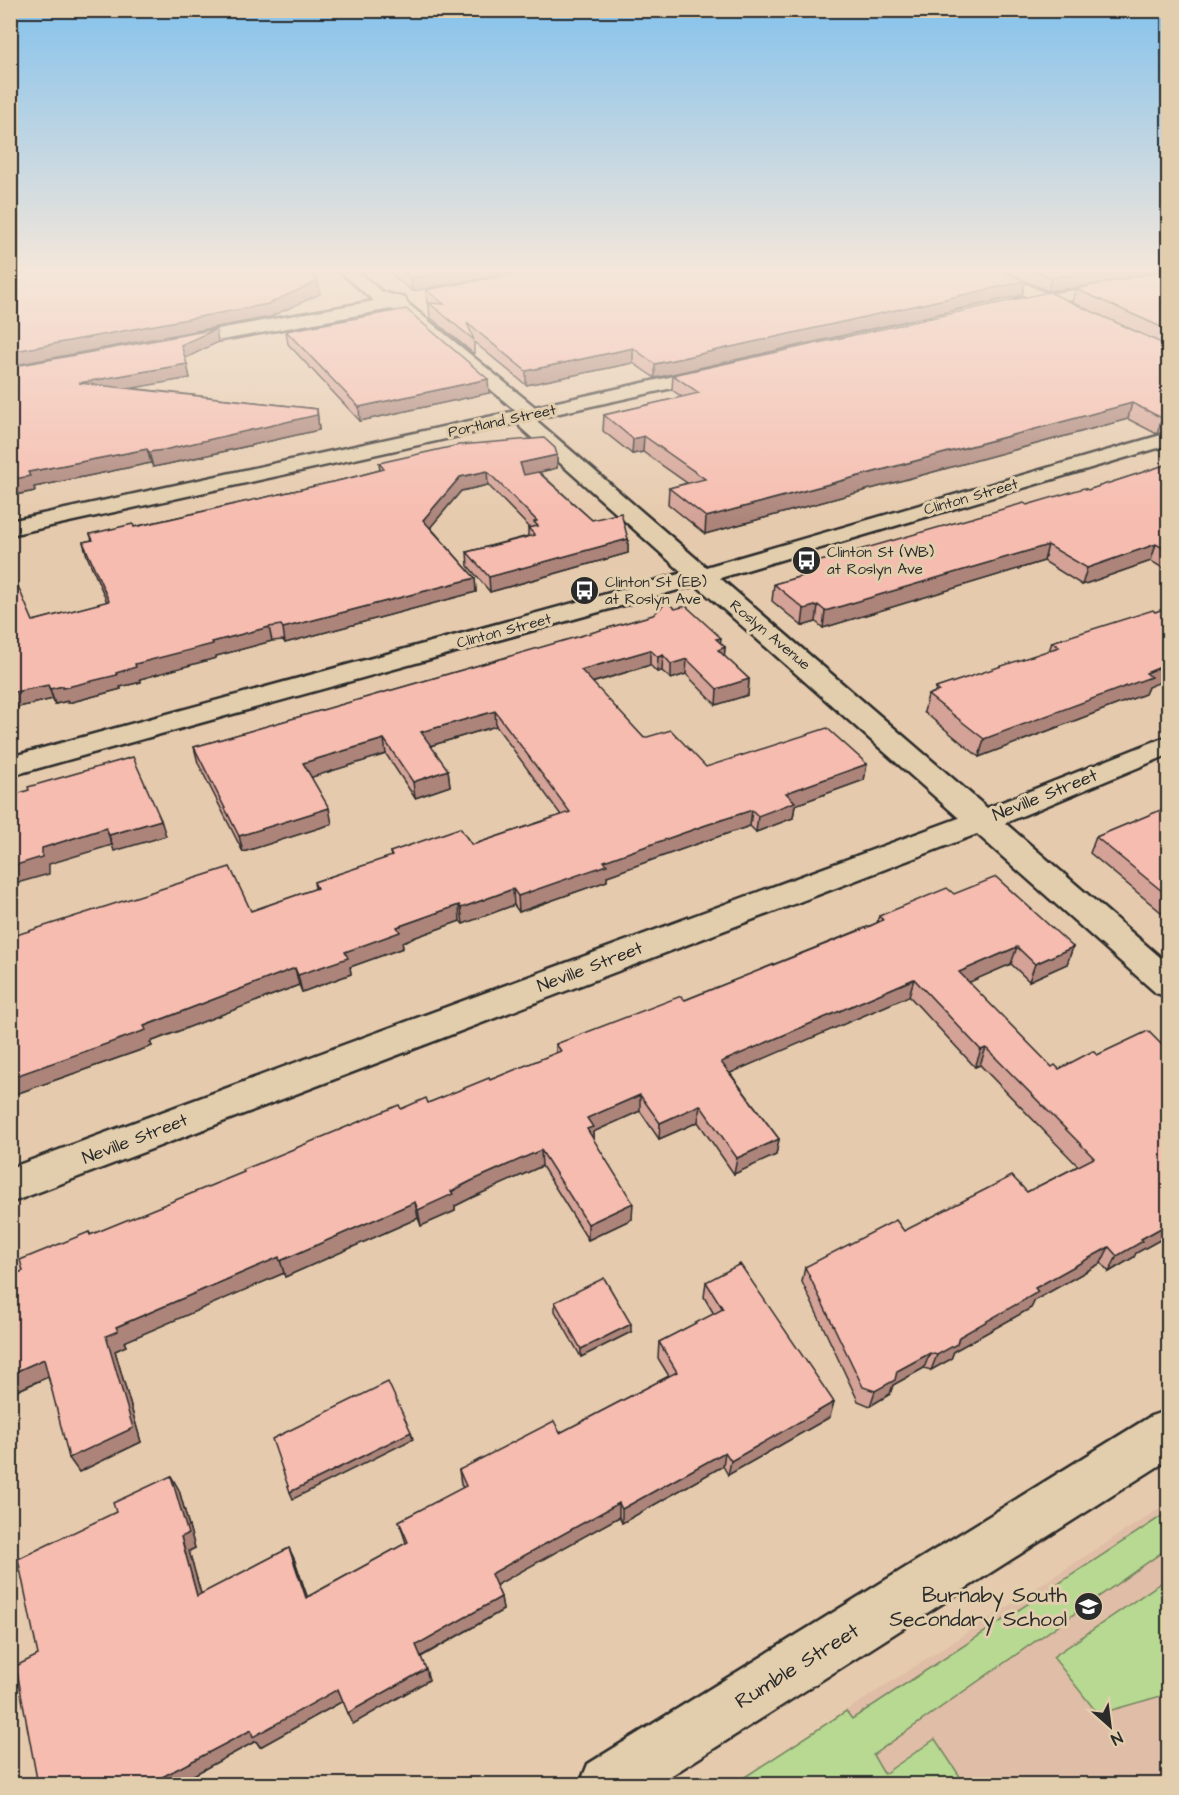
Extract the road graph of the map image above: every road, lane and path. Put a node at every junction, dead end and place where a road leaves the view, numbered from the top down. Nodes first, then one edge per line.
1 (460, 353) edge
2 (732, 369) edge
3 (526, 416) junction
4 (1168, 439) edge
5 (10, 528) edge
6 (700, 576) junction
7 (1168, 745) edge
8 (10, 767) edge
9 (982, 820) junction
10 (1168, 984) edge
11 (10, 1186) edge
12 (1168, 1433) edge
13 (608, 1785) edge

1 - 3 street, Roslyn Avenue
2 - 3 street, Portland Street
3 - 5 street, Portland Street
3 - 6 street, Roslyn Avenue
4 - 6 street, Clinton Street
6 - 8 street, Clinton Street
6 - 9 street, Roslyn Avenue
7 - 9 street, Neville Street
9 - 10 street, Roslyn Avenue
9 - 11 street, Neville Street
12 - 13 street, Rumble Street

